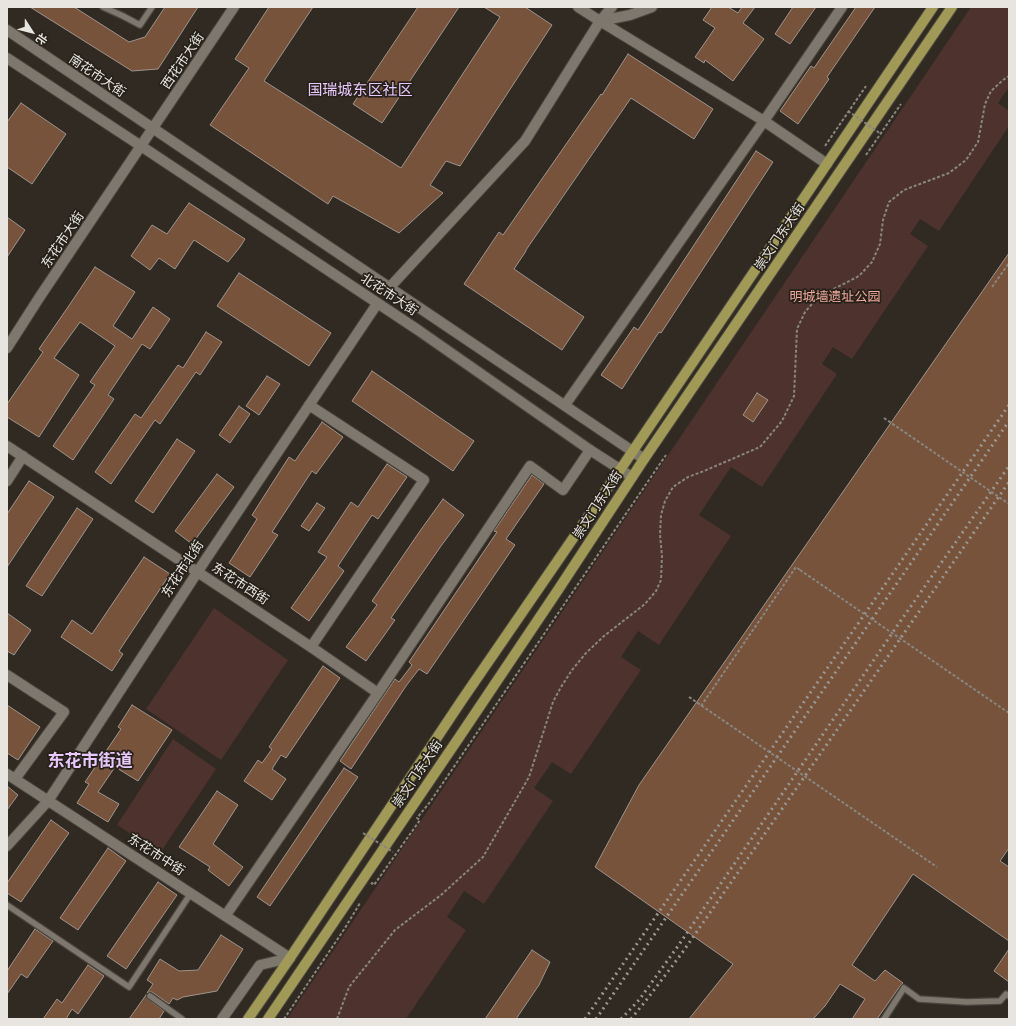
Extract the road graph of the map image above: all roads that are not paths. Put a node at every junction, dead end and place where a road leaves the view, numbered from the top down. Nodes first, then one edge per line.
1 (105, 7) edge
2 (152, 7) edge
3 (234, 7) edge
4 (578, 7) edge
5 (612, 7) edge
6 (652, 7) edge
7 (842, 7) edge
8 (933, 7) edge
9 (952, 7) edge
10 (600, 21) junction
11 (7, 30) edge
12 (7, 58) edge
13 (764, 121) junction
14 (153, 129) junction
15 (141, 146) junction
16 (826, 164) junction
17 (390, 287) junction
18 (377, 304) junction
19 (7, 348) edge
20 (309, 405) junction
21 (565, 405) junction
22 (7, 446) edge
23 (590, 450) junction
24 (632, 451) junction
25 (23, 456) junction
26 (644, 458) junction
27 (620, 470) junction
28 (632, 477) junction
29 (7, 481) edge
30 (197, 571) junction
31 (311, 646) junction
32 (7, 675) edge
33 (378, 693) junction
34 (11, 777) edge
35 (48, 801) junction
36 (7, 846) edge
37 (191, 893) junction
38 (7, 905) edge
39 (226, 915) junction
40 (290, 958) junction
41 (150, 996) dead end
42 (1009, 996) edge
43 (182, 1019) edge
44 (222, 1019) edge
45 (248, 1019) edge
46 (268, 1019) edge
47 (884, 1019) edge

1 - 2 lane
3 - 14 street, 西花市大街
4 - 10 street
5 - 10 street
6 - 10 street
7 - 13 street
8 - 16 main road, 崇文门东大街
9 - 26 main road, 崇文门东大街
10 - 13 street
10 - 17 street
11 - 14 street, 南花市大街
12 - 15 street
13 - 16 street
13 - 21 street
14 - 15 street, 西花市大街
14 - 17 street, 北花市大街
15 - 18 street, 北花市大街
15 - 19 street, 东花市大街
16 - 24 main road, 崇文门东大街
17 - 21 street, 北花市大街
18 - 20 street, 东花市北街
18 - 23 street, 北花市大街
20 - 30 street, 东花市北街
20 - 31 street
21 - 24 street, 北花市大街
22 - 25 street, 东花市西街
23 - 27 street, 北花市大街
23 - 33 street
24 - 26 street, 北花市大街
24 - 27 main road, 崇文门东大街
25 - 29 street
25 - 30 street, 东花市西街
26 - 28 main road, 崇文门东大街
27 - 28 street, 北花市大街
27 - 40 main road, 崇文门东大街
28 - 46 main road, 崇文门东大街
30 - 31 street, 东花市西街
30 - 35 street, 东花市北街
31 - 33 street, 东花市西街
32 - 34 street
33 - 39 street
34 - 35 street, 东花市中街
35 - 36 street, 东花市北街
35 - 37 street, 东花市中街
37 - 38 lane
37 - 39 street, 东花市中街
39 - 40 street, 东花市中街
40 - 44 street
40 - 45 main road, 崇文门东大街
41 - 43 lane
42 - 47 lane

